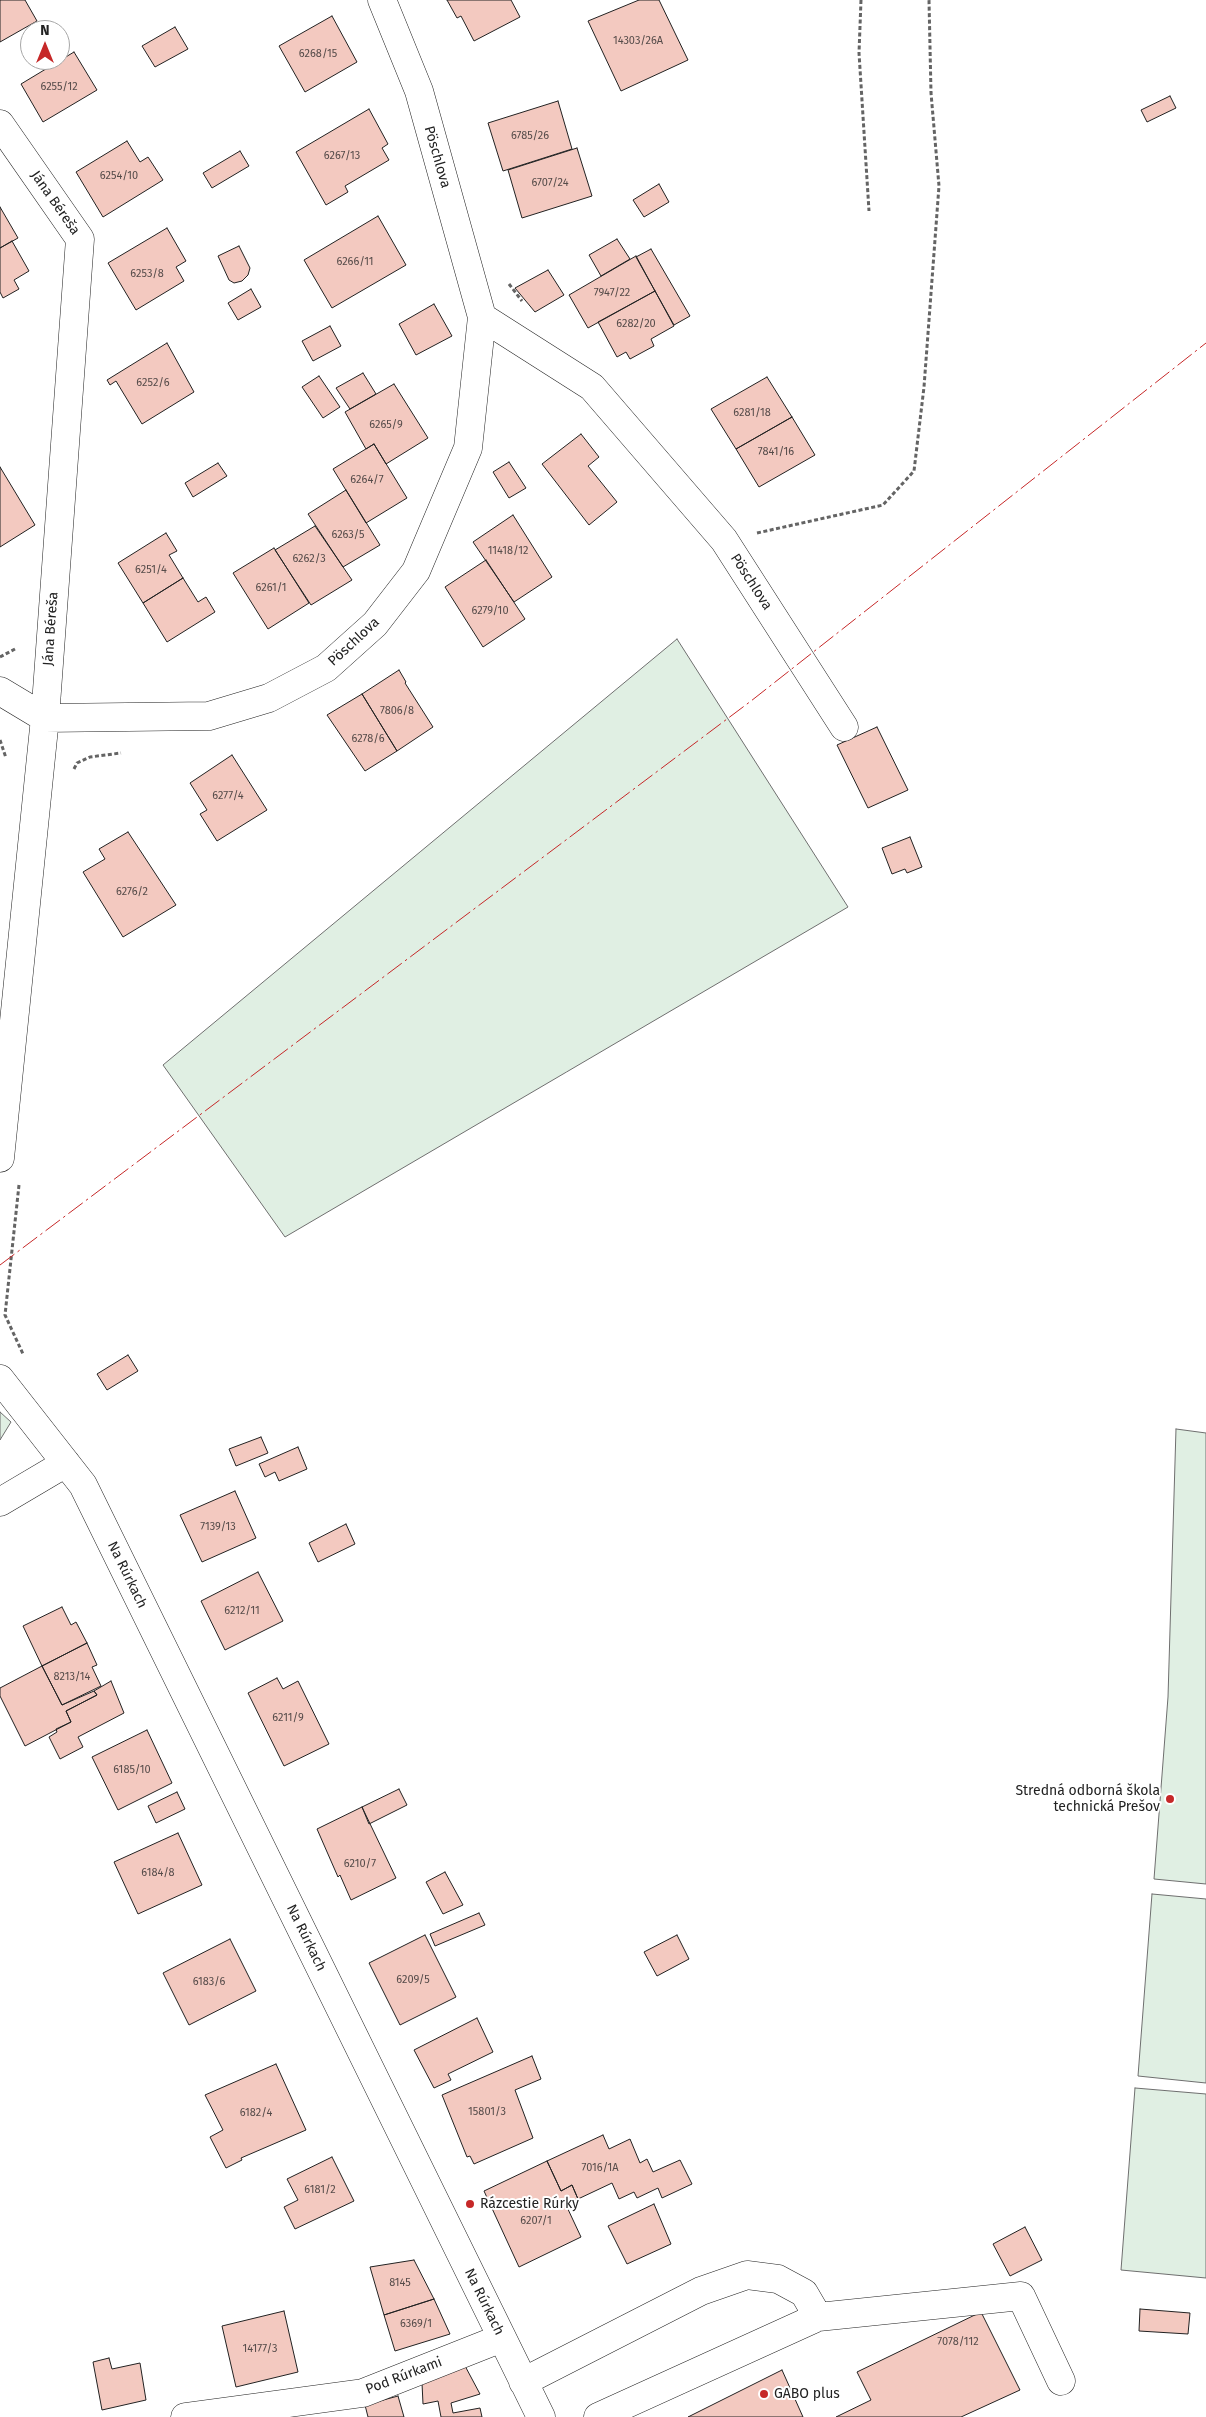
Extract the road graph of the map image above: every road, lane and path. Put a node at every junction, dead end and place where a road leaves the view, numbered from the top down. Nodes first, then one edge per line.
1 (382, 0) edge
2 (861, 0) edge
3 (929, 0) edge
4 (0, 124) edge
5 (869, 211) dead end
6 (508, 283) dead end
7 (524, 304) dead end
8 (482, 317) junction
9 (724, 540) junction
10 (0, 691) edge
11 (45, 718) junction
12 (844, 728) dead end
13 (125, 752) dead end
14 (70, 776) dead end
15 (0, 1158) edge
16 (19, 1181) dead end
17 (25, 1357) dead end
18 (0, 1379) edge
19 (66, 1463) junction
20 (0, 1502) edge
21 (818, 2316) junction
22 (502, 2338) junction
23 (1061, 2381) dead end
24 (523, 2382) junction
25 (185, 2417) edge
26 (540, 2417) edge
27 (598, 2417) edge

1 - 8 street, Pöschlova
2 - 5 path
3 - 9 path
4 - 11 street, Jána Béreša
6 - 7 path
8 - 9 street, Pöschlova
8 - 11 street, Pöschlova
9 - 12 street, Pöschlova
10 - 11 street
11 - 15 street, Jána Béreša
13 - 14 path
16 - 17 path
18 - 19 street, Na Rúrkach
19 - 20 street
19 - 22 street, Na Rúrkach
21 - 23 street
21 - 24 street
21 - 27 street
22 - 24 street, Na Rúrkach
22 - 25 street, Pod Rúrkami
24 - 26 street, Na Rúrkach

